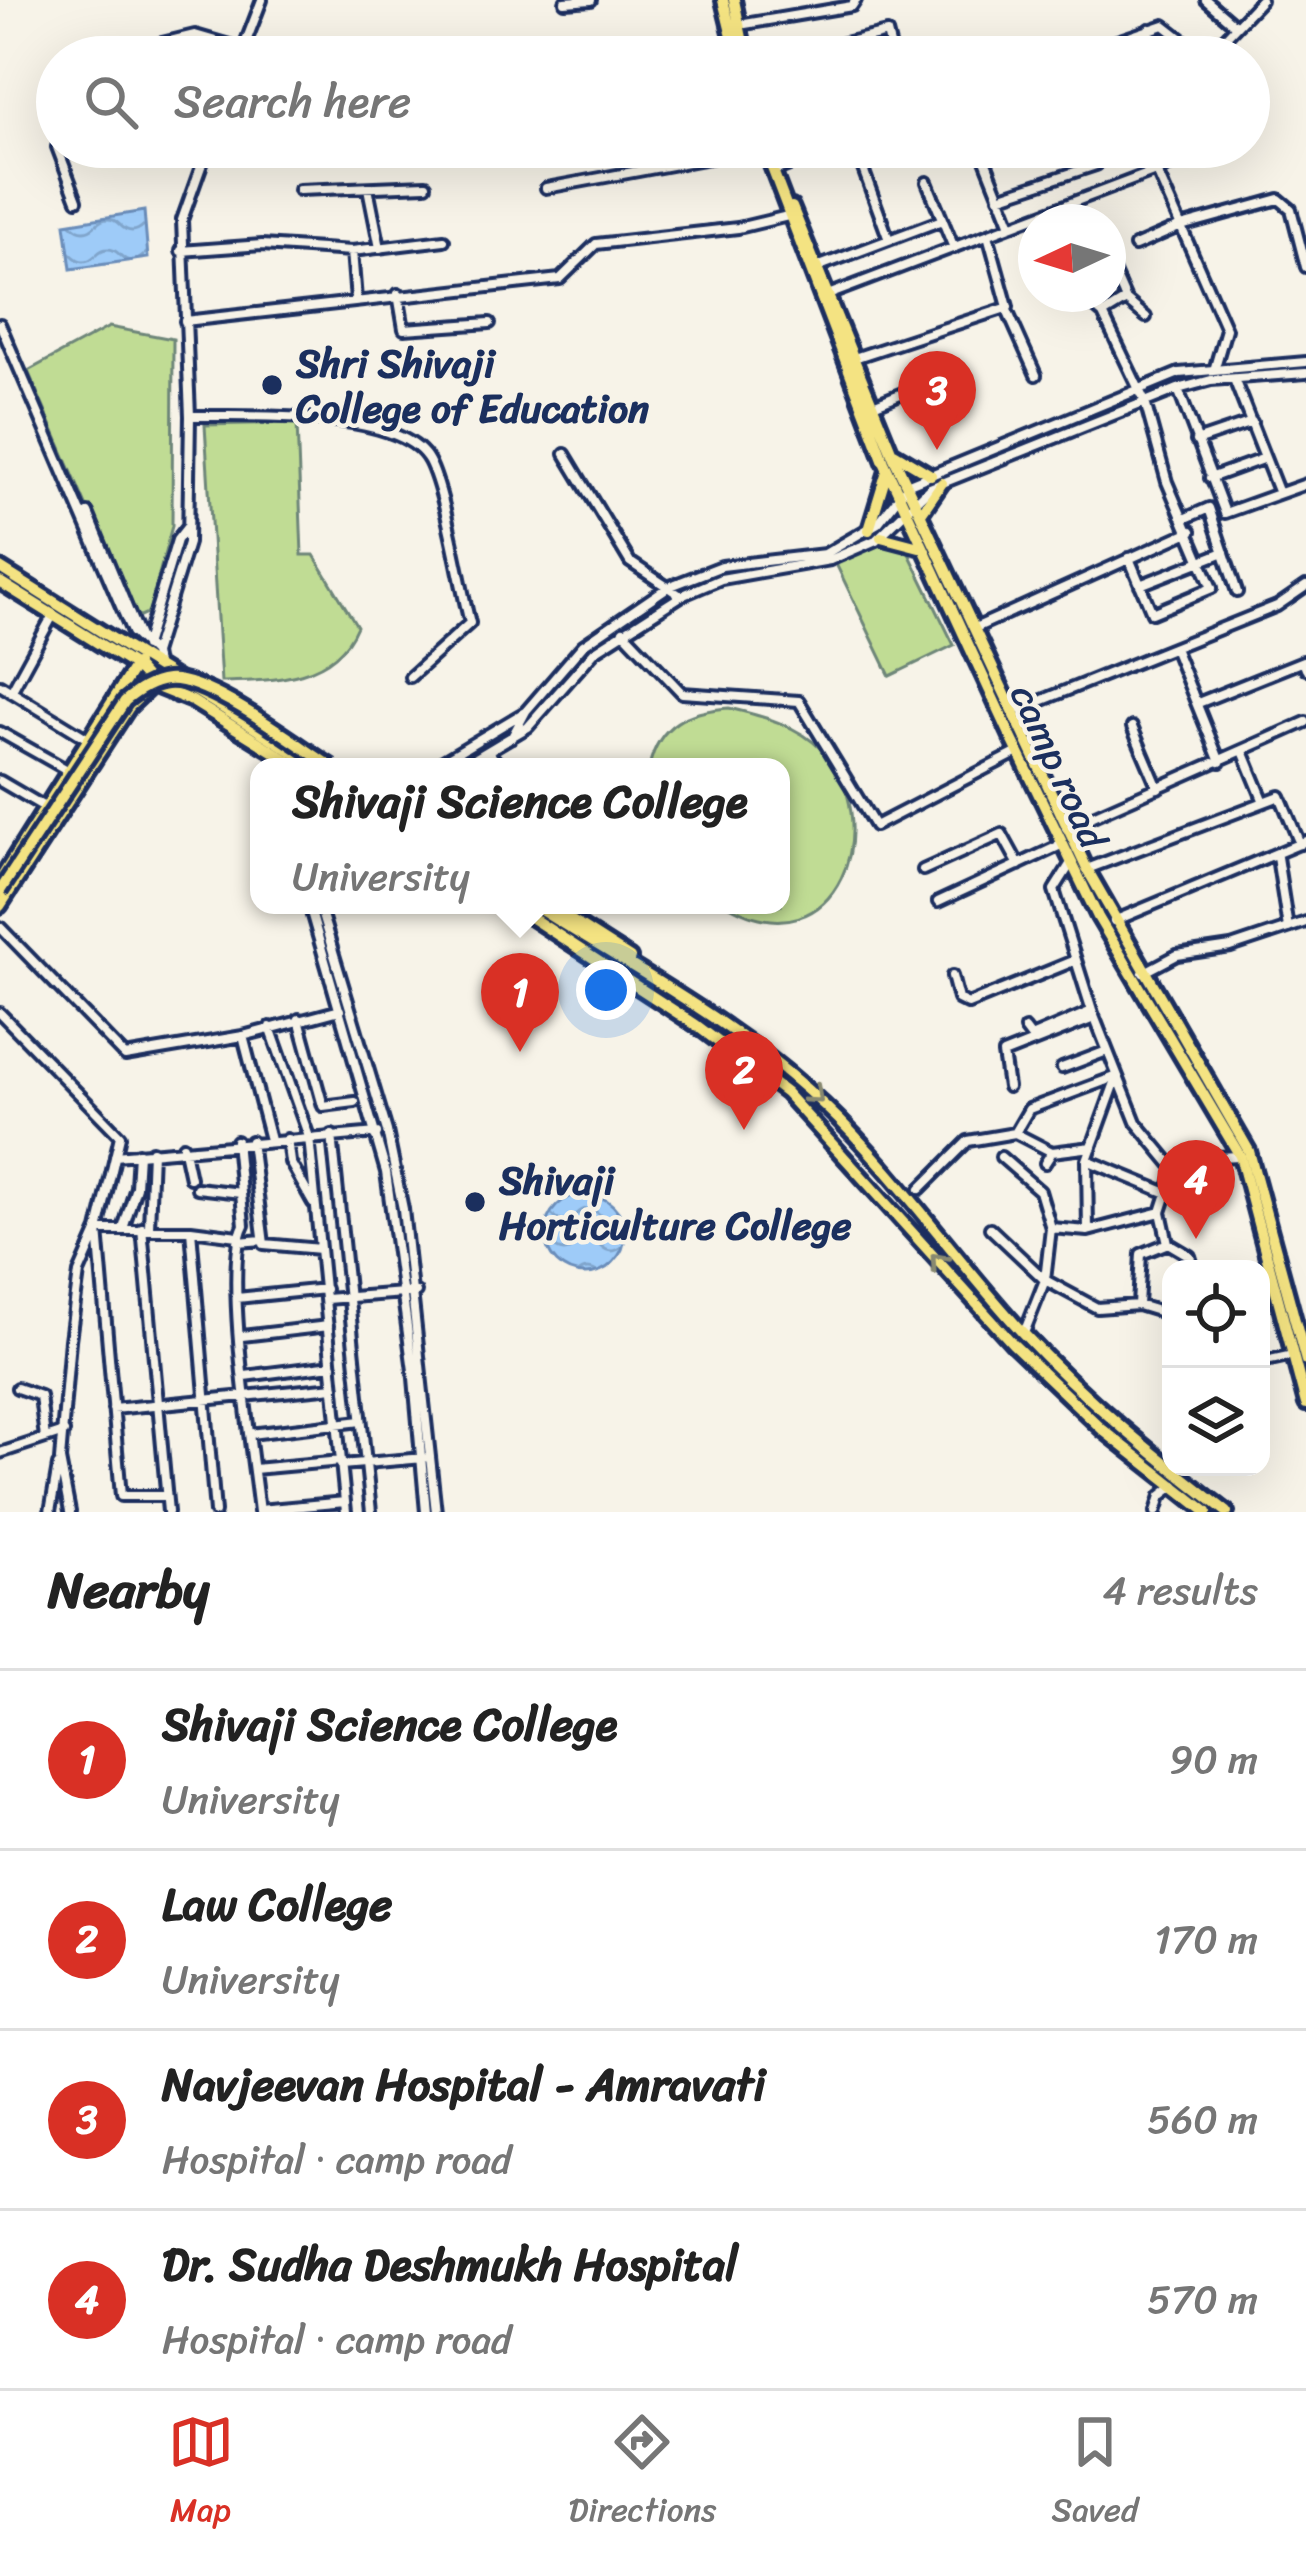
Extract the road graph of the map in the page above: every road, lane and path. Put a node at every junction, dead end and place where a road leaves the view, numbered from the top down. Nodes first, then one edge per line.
1 (262, 0) edge
2 (591, 0) edge
3 (723, 0) edge
4 (734, 0) edge
5 (856, 0) edge
6 (1206, 0) edge
7 (1257, 1) edge
8 (565, 2) edge
9 (739, 26) junction
10 (1236, 26) junction
11 (1149, 29) junction
12 (248, 36) edge
13 (731, 36) edge
14 (741, 36) edge
15 (1133, 36) edge
16 (1152, 36) edge
17 (1182, 36) edge
18 (1226, 36) edge
19 (65, 168) edge
20 (201, 168) edge
21 (653, 168) edge
22 (780, 168) edge
23 (863, 168) edge
24 (988, 168) edge
25 (1087, 168) edge
26 (1164, 168) edge
27 (775, 170) junction
28 (1157, 172) junction
29 (927, 182) dead end
30 (425, 184) dead end
31 (368, 188) junction
32 (546, 188) dead end
33 (299, 190) dead end
34 (999, 197) junction
35 (77, 200) dead end
36 (788, 216) junction
37 (942, 220) junction
38 (1306, 224) edge
39 (1010, 225) junction
40 (1181, 226) junction
41 (1294, 226) junction
42 (988, 235) junction
43 (889, 240) junction
44 (444, 241) dead end
45 (1135, 246) dead end
46 (380, 248) junction
47 (954, 248) junction
48 (182, 250) junction
49 (352, 251) junction
50 (817, 267) junction
51 (1306, 267) edge
52 (398, 294) junction
53 (828, 295) junction
54 (356, 300) junction
55 (1126, 300) edge
56 (1009, 309) junction
57 (1100, 312) edge
58 (1105, 312) edge
59 (1102, 314) junction
60 (1146, 317) dead end
61 (184, 321) junction
62 (490, 323) dead end
63 (0, 324) edge
64 (854, 358) junction
65 (1306, 362) edge
66 (1215, 367) junction
67 (957, 371) dead end
68 (1306, 373) edge
69 (1036, 375) dead end
70 (1234, 379) junction
71 (1139, 389) junction
72 (1178, 389) junction
73 (1145, 402) junction
74 (873, 405) junction
75 (190, 416) junction
76 (1252, 422) junction
77 (1196, 441) junction
78 (891, 451) junction
79 (565, 454) dead end
80 (1265, 458) junction
81 (887, 468) junction
82 (1210, 478) junction
83 (936, 479) junction
84 (908, 484) junction
85 (1306, 484) edge
86 (1278, 491) junction
87 (901, 496) junction
88 (916, 500) junction
89 (922, 512) junction
90 (908, 514) junction
91 (1186, 518) junction
92 (1191, 531) junction
93 (875, 533) junction
94 (923, 548) junction
95 (1224, 552) junction
96 (1129, 558) junction
97 (1202, 560) junction
98 (0, 568) edge
99 (0, 582) edge
100 (1140, 585) junction
101 (1306, 586) edge
102 (668, 587) junction
103 (1237, 592) dead end
104 (681, 596) junction
105 (47, 607) junction
106 (973, 629) junction
107 (623, 631) junction
108 (1174, 648) junction
109 (145, 655) junction
110 (1306, 669) edge
111 (410, 677) dead end
112 (0, 685) edge
113 (152, 685) junction
114 (11, 692) junction
115 (192, 701) junction
116 (1198, 703) junction
117 (129, 707) junction
118 (526, 711) junction
119 (1012, 713) junction
120 (1306, 722) edge
121 (1132, 727) dead end
122 (0, 732) edge
123 (511, 739) junction
124 (89, 740) junction
125 (1018, 752) junction
126 (1243, 752) junction
127 (490, 754) junction
128 (279, 755) edge
129 (317, 758) edge
130 (448, 758) edge
131 (481, 758) edge
132 (493, 758) edge
133 (1220, 762) junction
134 (70, 772) junction
135 (0, 781) edge
136 (1158, 788) junction
137 (1264, 802) junction
138 (48, 809) junction
139 (1062, 834) junction
140 (1303, 843) edge
141 (1277, 857) junction
142 (1071, 862) junction
143 (4, 864) edge
144 (1019, 865) junction
145 (1087, 869) junction
146 (923, 870) dead end
147 (0, 880) edge
148 (0, 891) edge
149 (938, 902) dead end
150 (0, 906) edge
151 (313, 914) edge
152 (322, 914) edge
153 (526, 914) edge
154 (548, 914) edge
155 (561, 914) edge
156 (1306, 922) edge
157 (1108, 924) junction
158 (0, 927) edge
159 (1288, 928) junction
160 (1076, 960) junction
161 (332, 963) junction
162 (1143, 973) junction
163 (952, 976) dead end
164 (654, 980) junction
165 (340, 1010) junction
166 (0, 1013) edge
167 (1093, 1014) junction
168 (1163, 1017) junction
169 (299, 1019) junction
170 (270, 1028) junction
171 (1025, 1030) dead end
172 (243, 1036) junction
173 (1107, 1051) junction
174 (1062, 1068) dead end
175 (1117, 1077) junction
176 (1008, 1087) dead end
177 (355, 1102) dead end
178 (388, 1131) junction
179 (376, 1133) junction
180 (1015, 1133) junction
181 (332, 1135) junction
182 (309, 1137) junction
183 (287, 1139) junction
184 (270, 1140) junction
185 (236, 1141) junction
186 (251, 1141) junction
187 (183, 1146) junction
188 (1092, 1147) junction
189 (152, 1151) junction
190 (1052, 1152) junction
191 (138, 1153) junction
192 (116, 1156) junction
193 (1240, 1156) junction
194 (1001, 1157) dead end
195 (1087, 1160) junction
196 (1045, 1162) dead end
197 (1175, 1169) junction
198 (190, 1178) dead end
199 (197, 1188) dead end
200 (920, 1189) dead end
201 (241, 1192) junction
202 (1167, 1193) junction
203 (316, 1207) junction
204 (1161, 1212) junction
205 (146, 1228) junction
206 (990, 1228) dead end
207 (1052, 1228) junction
208 (123, 1229) junction
209 (98, 1230) junction
210 (191, 1230) junction
211 (1088, 1231) junction
212 (238, 1239) junction
213 (263, 1240) junction
214 (1168, 1243) junction
215 (320, 1250) junction
216 (1191, 1260) edge
217 (1271, 1271) edge
218 (1046, 1280) junction
219 (416, 1292) junction
220 (326, 1294) junction
221 (404, 1294) junction
222 (349, 1297) junction
223 (238, 1298) junction
224 (998, 1304) junction
225 (1138, 1305) junction
226 (1162, 1312) edge
227 (986, 1315) junction
228 (328, 1327) junction
229 (1024, 1333) junction
230 (242, 1336) junction
231 (1013, 1344) junction
232 (1293, 1354) junction
233 (1270, 1360) edge
234 (1306, 1361) edge
235 (332, 1365) junction
236 (245, 1376) junction
237 (334, 1387) junction
238 (17, 1388) dead end
239 (1305, 1393) edge
240 (246, 1399) junction
241 (204, 1403) junction
242 (160, 1406) junction
243 (113, 1409) junction
244 (361, 1421) junction
245 (338, 1425) junction
246 (64, 1432) junction
247 (250, 1433) junction
248 (46, 1438) junction
249 (0, 1453) edge
250 (426, 1458) junction
251 (60, 1460) junction
252 (365, 1462) junction
253 (341, 1463) junction
254 (254, 1468) junction
255 (1178, 1482) junction
256 (166, 1496) junction
257 (345, 1507) edge
258 (259, 1511) edge
259 (50, 1512) edge
260 (70, 1512) edge
261 (168, 1512) edge
262 (215, 1512) edge
263 (370, 1512) edge
264 (426, 1512) edge
265 (436, 1512) edge
266 (1156, 1512) edge
267 (1207, 1512) edge
268 (1227, 1512) edge

1 - 12 street
2 - 8 street
3 - 13 main road
4 - 9 main road
5 - 9 street
6 - 10 street
7 - 10 street
9 - 14 main road
10 - 18 street
11 - 15 street
11 - 16 street
11 - 17 street
19 - 35 street
20 - 48 street
21 - 32 street
22 - 27 street
23 - 43 street
24 - 34 street
25 - 34 street
26 - 28 street
27 - 36 main road, camp road
27 - 50 main road, camp road
28 - 39 street
28 - 40 street
29 - 37 street
30 - 31 street
31 - 33 street
31 - 46 street
34 - 39 street
36 - 52 street
36 - 81 main road, camp road
37 - 43 street
37 - 47 street
38 - 41 street
39 - 42 street
40 - 41 street
40 - 45 street
40 - 66 street
41 - 51 street
42 - 47 street
42 - 56 street
43 - 50 street
44 - 46 street
46 - 49 street
47 - 53 street
48 - 49 street
48 - 61 street
49 - 54 street
50 - 53 main road, camp road
52 - 54 street
52 - 62 street
53 - 64 main road, camp road
54 - 61 street
55 - 60 street
56 - 64 street
56 - 69 street
57 - 59 street
58 - 59 street
59 - 71 street
61 - 75 street
63 - 109 street
64 - 74 main road, camp road
65 - 66 street
66 - 71 street
67 - 74 street
68 - 70 street
70 - 72 street
70 - 76 street
71 - 73 street
71 - 83 street
72 - 73 street
72 - 77 street
73 - 83 street
73 - 91 street
74 - 78 main road, camp road
75 - 109 street
75 - 111 street
76 - 77 street
76 - 80 street
77 - 82 street
78 - 83 main road
78 - 84 main road, camp road
79 - 102 street
80 - 82 street
80 - 86 street
81 - 87 main road, camp road
81 - 93 main road
82 - 86 street
83 - 84 street
83 - 88 street
83 - 89 main road
84 - 87 street
84 - 88 main road, camp road
85 - 86 street
87 - 90 main road, camp road
87 - 93 street
88 - 89 main road, camp road
88 - 90 street
89 - 106 main road, camp road
90 - 93 street
90 - 94 main road, camp road
91 - 92 street
91 - 95 street
92 - 96 street
92 - 97 street
93 - 94 main road
93 - 102 street
93 - 104 street
94 - 125 main road, camp road
95 - 97 street
95 - 103 street
96 - 100 street
96 - 106 street
97 - 100 street
97 - 100 street
98 - 105 main road
99 - 105 main road
101 - 108 street
102 - 104 street
102 - 118 street
104 - 107 street
105 - 109 main road
105 - 114 street
106 - 119 main road, camp road
107 - 123 street
107 - 125 street
108 - 116 street
108 - 119 street
109 - 113 main road
109 - 113 main road
109 - 124 main road
109 - 128 main road
110 - 116 street
112 - 114 street
113 - 115 main road
113 - 117 main road
114 - 124 street
115 - 117 main road
115 - 128 main road
116 - 133 street
117 - 150 main road
118 - 123 street
118 - 130 street
119 - 139 main road, camp road
120 - 126 street
121 - 136 street
122 - 134 street
123 - 127 street
124 - 134 main road
125 - 139 main road, camp road
126 - 133 street
126 - 137 street
127 - 131 street
127 - 132 street
129 - 148 main road, bridge
133 - 136 street
134 - 138 main road
135 - 138 street
136 - 139 street
137 - 140 street
137 - 145 street
138 - 143 main road
139 - 142 main road, camp road
139 - 144 street
139 - 145 main road, camp road
140 - 141 street
141 - 157 street
141 - 159 street
142 - 157 main road, camp road
142 - 160 street
143 - 147 main road
144 - 146 street
144 - 149 street
145 - 157 main road, camp road
151 - 161 street
152 - 161 street
227 -> 153 main road
154 - 164 main road
155 - 164 main road
156 - 159 street
157 - 162 main road, camp road
157 - 168 main road, camp road
158 - 172 street
159 - 162 street
160 - 163 street
160 - 167 street
161 - 165 street
161 - 178 street
162 - 168 main road, camp road
164 -> 224 main road
165 - 169 street
165 - 179 street
166 - 192 street
167 - 171 street
167 - 173 street
167 - 176 street
168 - 193 main road, camp road
168 - 217 main road, camp road
169 - 170 street
169 - 177 street
170 - 172 street
170 - 182 street
172 - 184 street
173 - 174 street
173 - 175 street
175 - 180 street
175 - 188 street
175 - 197 street
178 - 179 street
178 - 219 street
179 - 181 street
179 - 221 street
180 - 190 street
180 - 200 street
181 - 182 street
181 - 222 street
182 - 183 street
182 - 203 street
183 - 184 street
183 - 203 street
184 - 186 street
185 - 186 street
185 - 187 street
185 - 201 street
186 - 213 street
187 - 189 street
187 - 198 street
188 - 190 street
188 - 195 street
189 - 191 street
189 - 205 street
190 - 196 street
191 - 192 street
191 - 208 street
192 - 209 street
193 - 197 street
193 - 217 main road, camp road
194 - 207 street
195 - 202 street
195 - 211 street
197 - 202 street
199 - 201 street
201 - 212 street
202 - 204 street
203 - 215 street
204 - 211 street
204 - 214 street
205 - 208 street
205 - 210 street
205 - 242 street
206 - 218 street
207 - 211 street
207 - 218 street
208 - 209 street
209 - 243 street
209 - 246 street
210 - 212 street
210 - 241 street
212 - 213 street
212 - 223 street
213 - 215 street
214 - 216 street
214 - 225 street
215 - 220 street
217 - 232 main road, camp road
217 - 234 main road, camp road
218 - 225 street
218 - 229 street
219 - 221 street
219 - 250 street
220 - 222 street
220 - 223 street
220 - 228 street
221 - 222 street
221 - 250 street
222 - 244 street
223 - 230 street
224 - 227 main road
224 - 229 main road
225 - 226 street
227 - 231 main road
228 - 230 street
228 - 235 street
229 - 231 main road
229 - 255 main road
230 - 236 street
231 - 255 main road
232 - 233 street
232 - 239 main road, camp road
235 - 236 street
235 - 237 street
236 - 240 street
237 - 240 street
237 - 245 street
238 - 248 street
240 - 241 street
240 - 247 street
241 - 242 street
241 - 262 street
242 - 243 street
242 - 256 street
243 - 256 street
244 - 245 street
244 - 252 street
245 - 247 street
245 - 253 street
246 - 248 street
246 - 251 street
247 - 254 street
248 - 249 street
250 - 252 street
250 - 264 street
250 - 265 street
251 - 259 street
251 - 260 street
252 - 253 street
252 - 263 street
253 - 254 street
253 - 257 street
254 - 258 street
255 - 266 street
255 - 267 main road
255 - 268 main road
256 - 261 street
257 - 258 street

